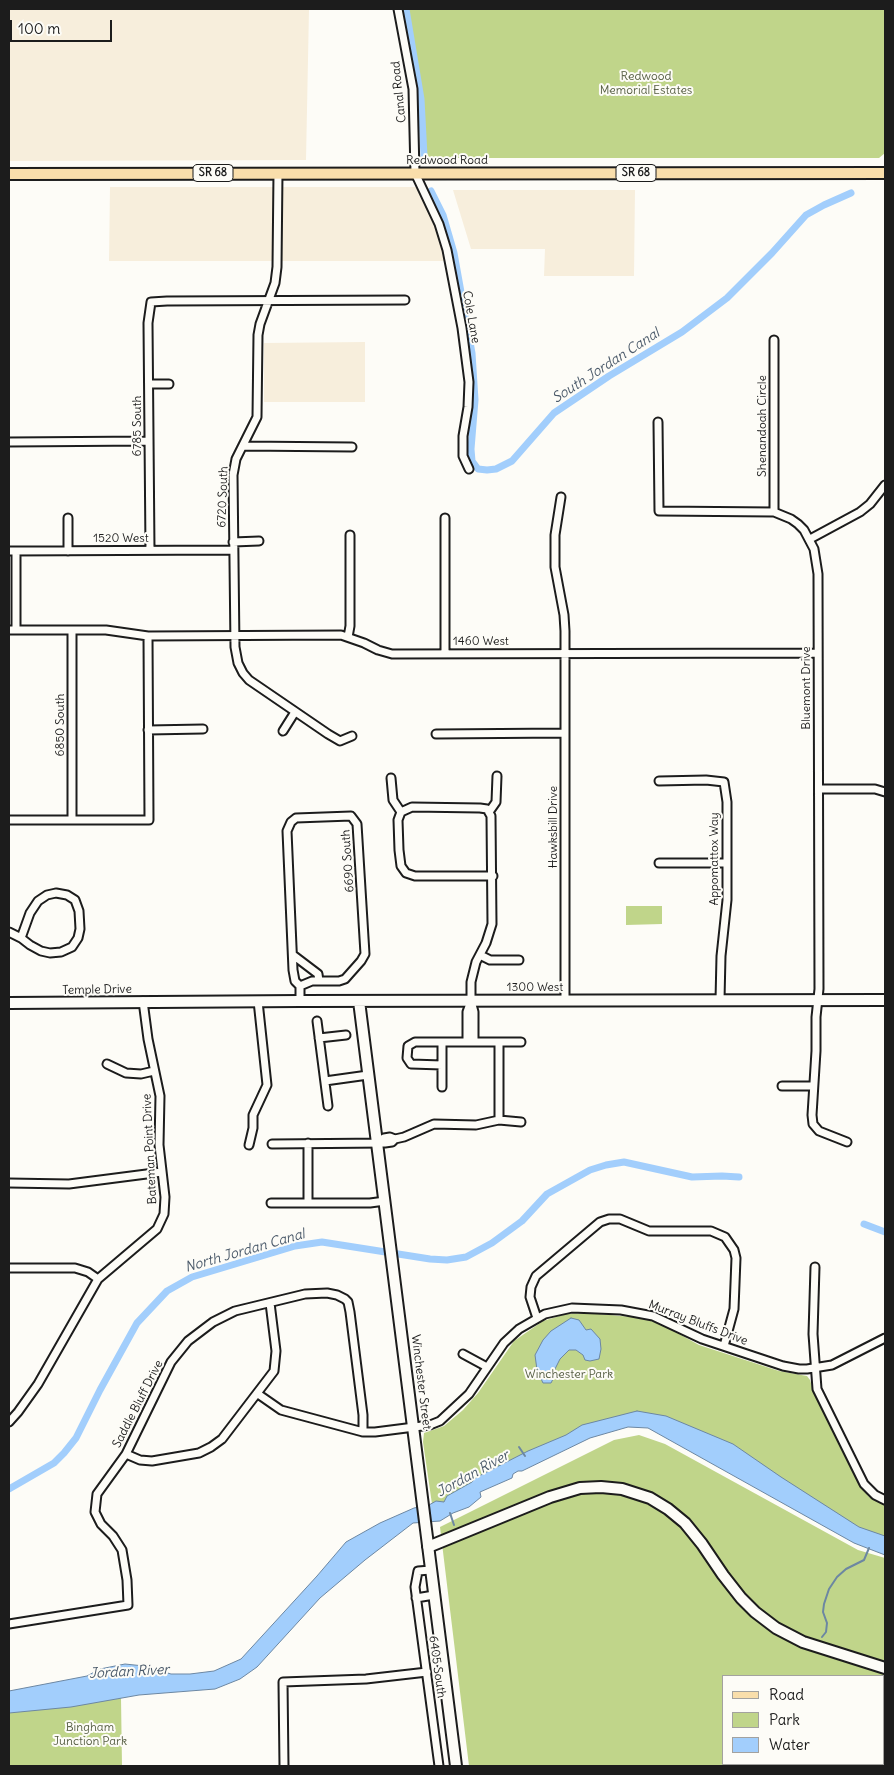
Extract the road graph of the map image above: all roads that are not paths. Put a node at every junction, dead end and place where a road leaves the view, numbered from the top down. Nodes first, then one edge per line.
1 (398, 9) edge
2 (885, 172) edge
3 (9, 174) edge
4 (278, 174) junction
5 (415, 174) junction
6 (269, 300) junction
7 (405, 300) dead end
8 (774, 340) dead end
9 (149, 384) junction
10 (169, 384) dead end
11 (658, 422) dead end
12 (9, 442) edge
13 (149, 442) junction
14 (243, 446) junction
15 (352, 447) dead end
16 (469, 469) dead end
17 (885, 485) edge
18 (561, 497) dead end
19 (774, 512) junction
20 (68, 518) dead end
21 (445, 518) dead end
22 (350, 535) dead end
23 (810, 539) junction
24 (259, 541) dead end
25 (233, 542) junction
26 (150, 550) junction
27 (234, 550) junction
28 (12, 551) edge
29 (68, 551) junction
30 (12, 630) edge
31 (72, 630) junction
32 (234, 635) junction
33 (148, 636) junction
34 (348, 637) junction
35 (818, 653) junction
36 (445, 654) junction
37 (565, 654) junction
38 (295, 712) junction
39 (203, 729) dead end
40 (148, 730) junction
41 (283, 731) dead end
42 (436, 734) dead end
43 (566, 734) junction
44 (352, 736) dead end
45 (497, 776) dead end
46 (392, 778) dead end
47 (659, 781) dead end
48 (819, 789) junction
49 (885, 792) edge
50 (401, 812) junction
51 (489, 812) junction
52 (9, 820) edge
53 (72, 820) junction
54 (659, 863) dead end
55 (727, 863) junction
56 (493, 876) junction
57 (9, 932) edge
58 (21, 938) junction
59 (293, 955) junction
60 (480, 955) junction
61 (518, 960) dead end
62 (319, 981) junction
63 (300, 986) junction
64 (300, 1000) junction
65 (359, 1000) junction
66 (565, 1000) junction
67 (720, 1000) junction
68 (817, 1000) junction
69 (885, 1000) edge
70 (186, 1001) joint
71 (258, 1001) junction
72 (471, 1001) junction
73 (143, 1002) junction
74 (9, 1003) edge
75 (317, 1021) dead end
76 (346, 1035) dead end
77 (319, 1038) junction
78 (442, 1042) junction
79 (471, 1042) junction
80 (521, 1042) dead end
81 (499, 1043) junction
82 (107, 1064) dead end
83 (442, 1065) junction
84 (154, 1071) junction
85 (368, 1075) junction
86 (324, 1081) junction
87 (782, 1086) dead end
88 (813, 1086) junction
89 (442, 1087) dead end
90 (328, 1106) dead end
91 (499, 1120) junction
92 (521, 1122) dead end
93 (378, 1142) junction
94 (847, 1142) dead end
95 (308, 1143) junction
96 (272, 1144) dead end
97 (249, 1145) dead end
98 (162, 1172) junction
99 (9, 1183) edge
100 (385, 1201) junction
101 (271, 1203) dead end
102 (308, 1203) junction
103 (815, 1267) dead end
104 (9, 1268) edge
105 (98, 1279) junction
106 (270, 1303) junction
107 (537, 1318) junction
108 (885, 1338) edge
109 (724, 1346) junction
110 (463, 1354) dead end
111 (487, 1367) junction
112 (815, 1368) junction
113 (258, 1394) junction
114 (9, 1422) edge
115 (414, 1428) junction
116 (363, 1432) junction
117 (126, 1454) junction
118 (885, 1500) edge
119 (428, 1547) junction
120 (431, 1570) junction
121 (434, 1595) junction
122 (416, 1598) junction
123 (9, 1624) edge
124 (885, 1668) edge
125 (427, 1672) junction
126 (284, 1766) edge
127 (439, 1766) edge
128 (456, 1766) edge

1 - 5 street, Canal Road
2 - 5 main road, Redwood Road / SR 68
3 - 4 main road, Redwood Road / SR 68
4 - 5 main road, Redwood Road / SR 68
4 - 6 street, 6720 South
5 - 16 street, Cole Lane
6 - 7 street
6 - 9 street, 6785 South
6 - 14 street, 6720 South
8 - 19 street, Shenandoah Circle
9 - 10 street
9 - 13 street, 6785 South
11 - 19 street, Bluemont Drive
12 - 13 street
13 - 26 street, 6785 South
14 - 15 street
14 - 25 street, 6720 South
17 - 23 street
18 - 37 street, Hawksbill Drive
19 - 23 street, Bluemont Drive
20 - 29 street
21 - 36 street
22 - 34 street
23 - 35 street, Bluemont Drive
24 - 25 street
25 - 27 street, 6720 South
26 - 27 street, 1520 West
26 - 29 street, 1520 West
27 - 32 street, 6720 South
28 - 29 street, 1520 West
28 - 30 street
30 - 31 street, 1460 West
31 - 33 street, 1460 West
31 - 53 street, 6850 South
32 - 33 street, 1460 West
32 - 34 street, 1460 West
32 - 38 street, 6720 South
33 - 40 street
34 - 36 street, 1460 West
35 - 37 street, 1460 West
35 - 48 street, Bluemont Drive
36 - 37 street, 1460 West
37 - 43 street, Hawksbill Drive
38 - 41 street
38 - 44 street, 6720 South
39 - 40 street
40 - 53 street
42 - 43 street
43 - 66 street, Hawksbill Drive
45 - 51 street
46 - 50 street
47 - 55 street, Appomattox Way
48 - 49 street
48 - 68 street, Bluemont Drive
50 - 51 street
50 - 56 street
51 - 56 street
52 - 53 street
54 - 55 street
55 - 67 street, Appomattox Way
56 - 60 street
57 - 58 street
58 - 58 street
59 - 62 street
59 - 62 street, 6690 South
59 - 63 street, 6690 South
60 - 61 street
60 - 72 street
62 - 63 street, 6690 South
63 - 64 street, 6690 South
64 - 65 main road, 1300 West
64 - 71 main road, 1300 West
65 - 72 main road, 1300 West
65 - 85 main road, Winchester Street
66 - 67 main road, 1300 West
66 - 72 main road, 1300 West
67 - 68 main road, 1300 West
68 - 69 main road, 1300 West
68 - 88 street, Bluemont Drive
70 - 71 main road, 1300 West
70 - 73 main road, Temple Drive
71 - 97 street
72 - 79 street
73 - 74 main road, Temple Drive
73 - 84 street, Bateman Point Drive
75 - 77 street
76 - 77 street
77 - 86 street
78 - 79 street
78 - 83 street
78 - 83 street
79 - 81 street
80 - 81 street
81 - 91 street
82 - 84 street
83 - 89 street
84 - 98 street, Bateman Point Drive
85 - 86 street
85 - 93 main road, Winchester Street
86 - 90 street
87 - 88 street
88 - 94 street, Bluemont Drive
91 - 92 street
91 - 93 street
93 - 95 street
93 - 100 main road, Winchester Street
95 - 96 street
95 - 102 street
98 - 99 street
98 - 105 street, Bateman Point Drive
100 - 102 street
100 - 115 main road, Winchester Street
101 - 102 street
103 - 112 street
104 - 105 street
105 - 114 street, Bateman Point Drive
106 - 113 street
106 - 116 street, Saddle Bluff Drive
106 - 117 street, Saddle Bluff Drive
107 - 109 street, Murray Bluffs Drive
107 - 109 street
107 - 111 street, Murray Bluffs Drive
108 - 112 street, Murray Bluffs Drive
109 - 112 street, Murray Bluffs Drive
110 - 111 street
111 - 115 street, Murray Bluffs Drive
112 - 118 street
113 - 116 street, Murray Bluffs Drive
113 - 117 street
115 - 116 street, Murray Bluffs Drive
115 - 119 main road, Winchester Street
117 - 123 street, Saddle Bluff Drive
119 - 120 main road, Winchester Street
119 - 124 main road
120 - 121 main road, Winchester Street
120 - 122 street, 6405 South
121 - 122 street
121 - 128 main road, Winchester Street
122 - 125 street, 6405 South
125 - 126 street
125 - 127 street, 6405 South

